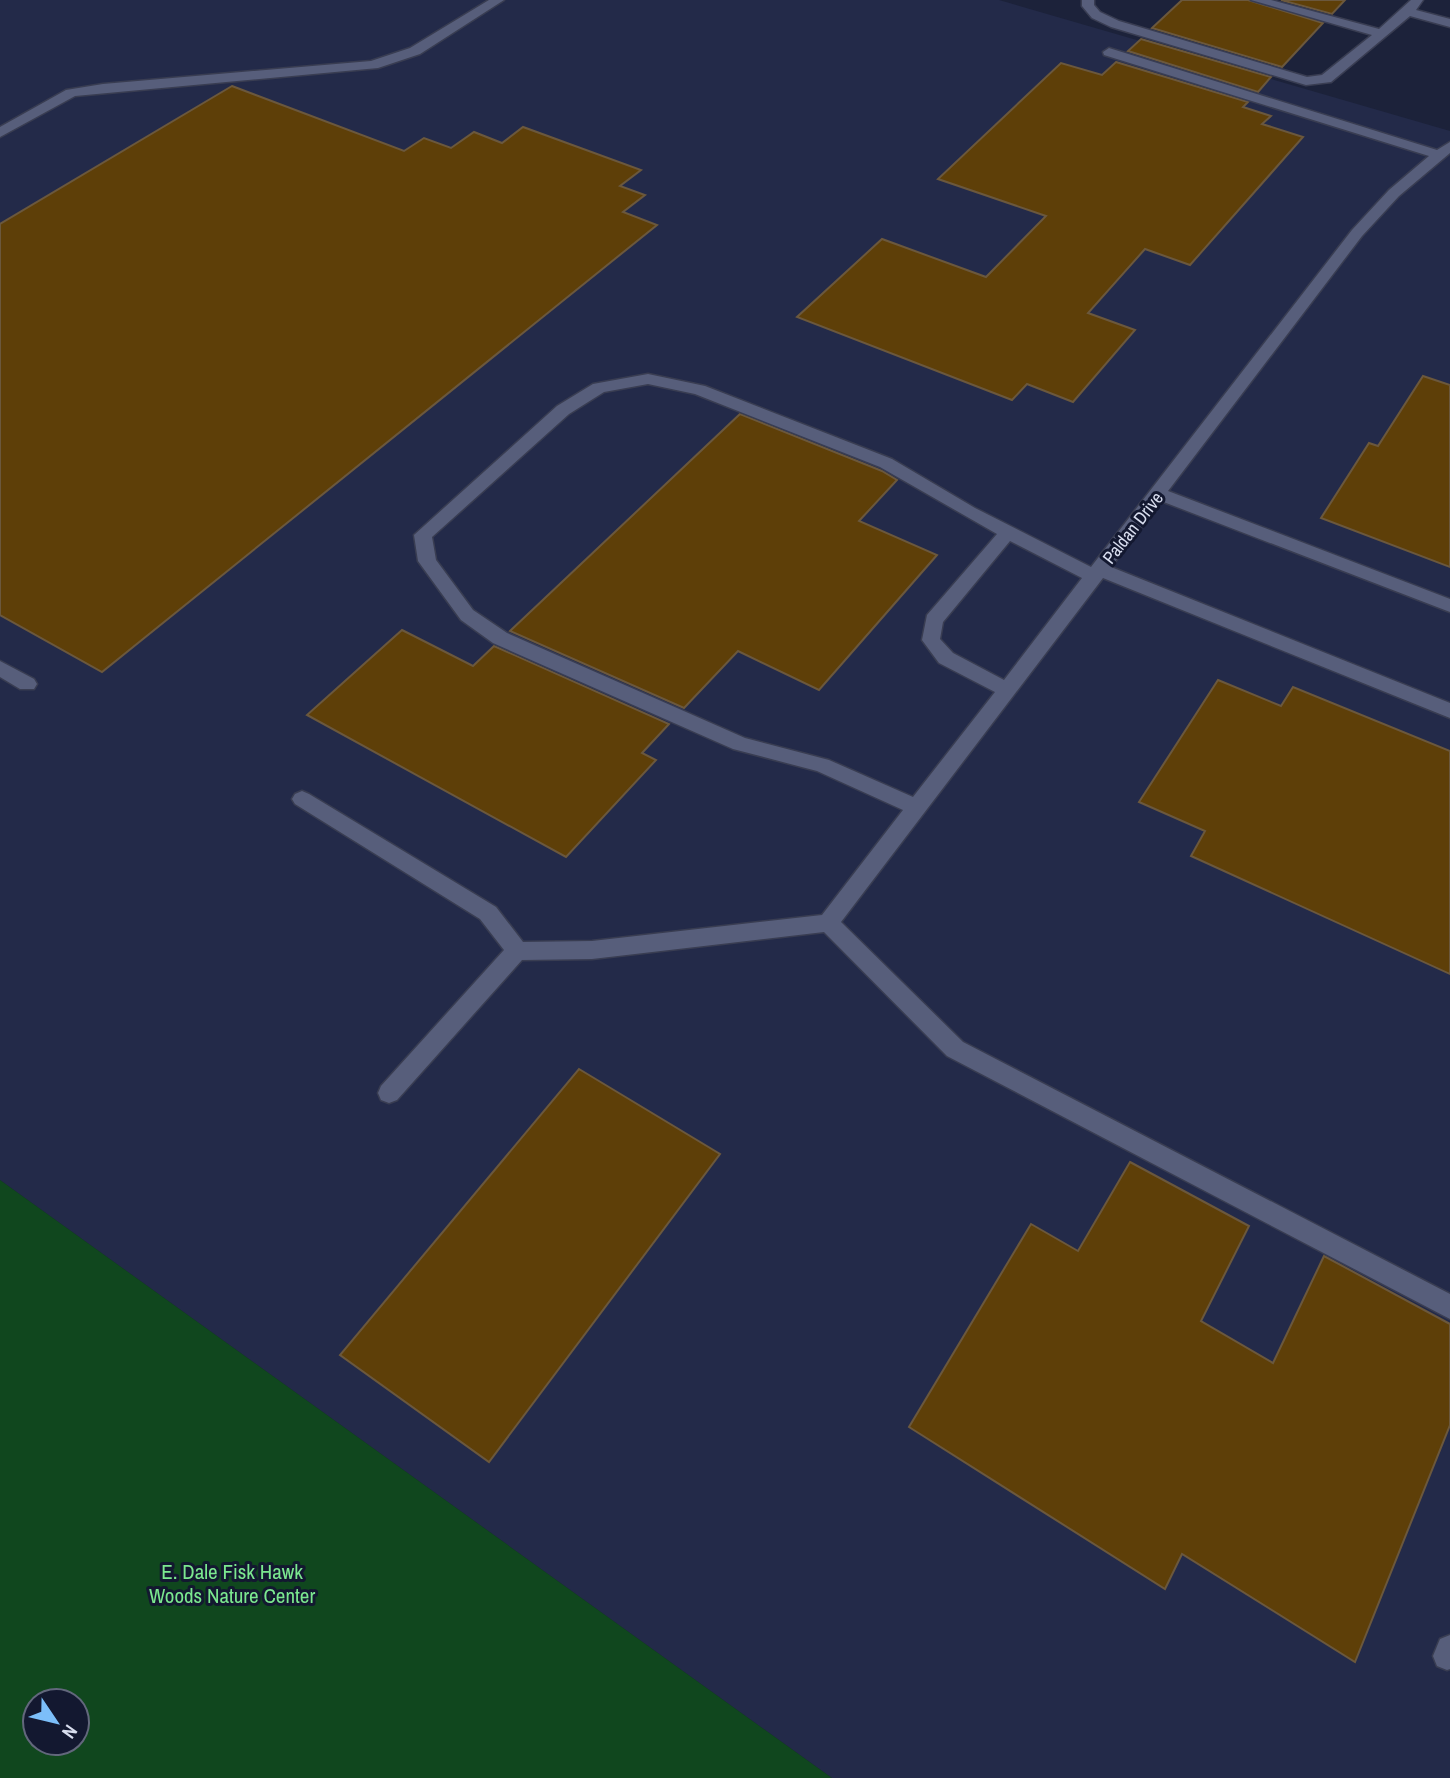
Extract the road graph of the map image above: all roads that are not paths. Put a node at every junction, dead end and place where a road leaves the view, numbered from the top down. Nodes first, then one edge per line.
1 (498, 0) edge
2 (1088, 0) edge
3 (1257, 0) edge
4 (1410, 4) edge
5 (1450, 23) edge
6 (1382, 34) junction
7 (1110, 52) dead end
8 (0, 133) edge
9 (1446, 151) edge
10 (1159, 494) junction
11 (1008, 532) junction
12 (1098, 573) junction
13 (1450, 606) edge
14 (0, 668) edge
15 (27, 684) dead end
16 (1008, 690) junction
17 (1450, 711) edge
18 (302, 799) dead end
19 (917, 807) junction
20 (828, 923) junction
21 (517, 951) junction
22 (389, 1093) dead end
23 (1450, 1307) edge

1 - 8 street
2 - 6 street
3 - 6 street
4 - 5 street
4 - 6 street
7 - 9 street
9 - 10 street, Paldan Drive
10 - 12 street, Paldan Drive
10 - 13 street
11 - 12 street
11 - 16 street
11 - 19 street
12 - 16 street, Paldan Drive
12 - 17 street
14 - 15 street
16 - 19 street, Paldan Drive
18 - 21 street
19 - 20 street, Paldan Drive
20 - 21 street
20 - 23 street
21 - 22 street

